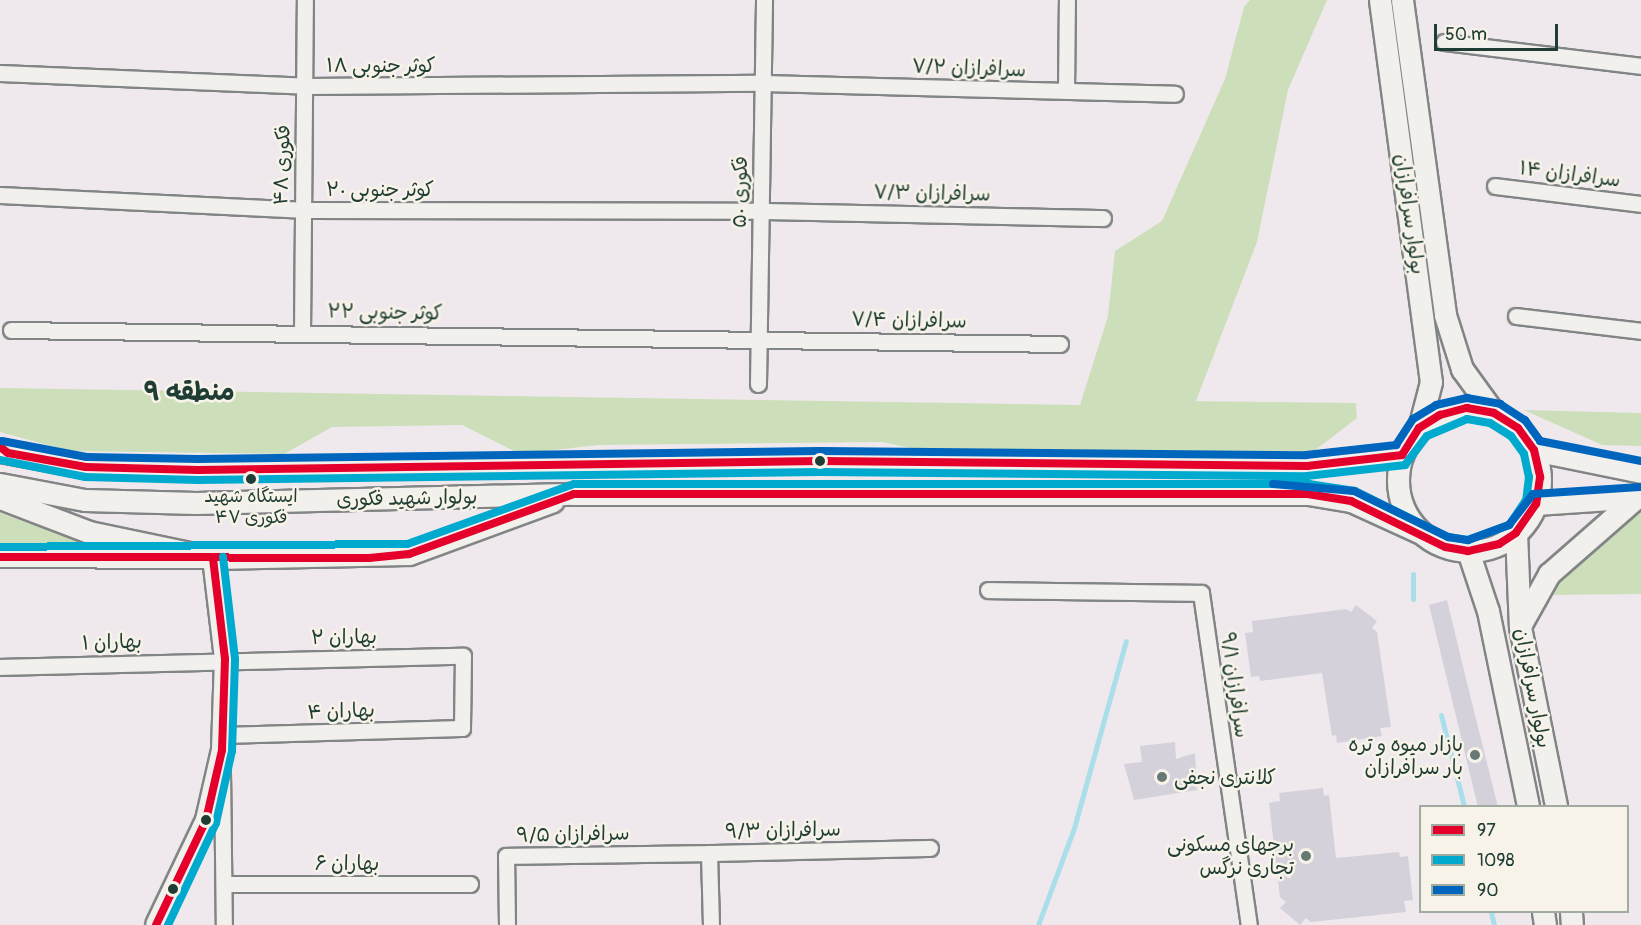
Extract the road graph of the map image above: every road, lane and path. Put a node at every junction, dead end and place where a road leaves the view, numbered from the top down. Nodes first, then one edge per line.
1 (305, 0) edge
2 (764, 0) edge
3 (1067, 0) edge
4 (1380, 0) edge
5 (1402, 0) edge
6 (1444, 42) dead end
7 (1641, 66) edge
8 (0, 73) edge
9 (763, 83) junction
10 (306, 86) junction
11 (1066, 91) junction
12 (1175, 94) dead end
13 (1495, 186) dead end
14 (0, 195) edge
15 (1641, 204) edge
16 (302, 210) junction
17 (761, 211) junction
18 (1103, 218) dead end
19 (1516, 316) dead end
20 (11, 330) dead end
21 (1641, 330) edge
22 (302, 332) junction
23 (758, 338) junction
24 (1060, 344) dead end
25 (758, 384) dead end
26 (1494, 413) junction
27 (1419, 428) junction
28 (3, 450) edge
29 (1534, 450) junction
30 (1402, 455) junction
31 (1641, 472) edge
32 (0, 484) edge
33 (574, 494) junction
34 (1639, 497) edge
35 (0, 498) edge
36 (1536, 504) junction
37 (1420, 533) junction
38 (1516, 533) junction
39 (1468, 551) junction
40 (0, 557) edge
41 (213, 558) junction
42 (988, 590) dead end
43 (1520, 627) junction
44 (225, 659) junction
45 (0, 667) edge
46 (462, 728) joint
47 (222, 742) junction
48 (1528, 805) edge
49 (1556, 805) edge
50 (930, 848) dead end
51 (710, 853) junction
52 (224, 884) junction
53 (470, 884) dead end
54 (156, 925) edge
55 (224, 925) edge
56 (507, 925) edge
57 (711, 925) edge
58 (1249, 925) edge

1 - 10 street, فکوری ۴۸
2 - 9 street, فکوری ۵۰
3 - 11 street
4 - 27 main road, بولوار سرافرازان
5 - 26 main road, بولوار سرافرازان
6 - 7 street
8 - 10 street, کوثر جنوبی ۱۸
9 - 10 street, کوثر جنوبی ۱۸
9 - 11 street, سرافرازان ۷/۲
9 - 17 street, فکوری ۵۰
10 - 16 street, فکوری ۴۸
11 - 12 street, سرافرازان ۷/۲
13 - 15 street, سرافرازان ۱۴
14 - 16 street, کوثر جنوبی ۲۰
16 - 17 street, کوثر جنوبی ۲۰
16 - 22 street, فکوری ۴۸
17 - 18 street, سرافرازان ۷/۳
17 - 23 street, فکوری ۵۰
19 - 21 street
20 - 22 street, کوثر جنوبی ۲۲
22 - 23 street, کوثر جنوبی ۲۲
23 - 24 street, سرافرازان ۷/۴
23 - 25 street, فکوری ۵۰
26 - 27 main road
26 - 29 main road
27 - 30 main road
28 - 30 main road, بولوار شهید فکوری
29 - 31 main road
29 - 36 main road
30 - 37 main road
32 - 33 main road, بولوار شهید فکوری
33 - 37 main road, بولوار شهید فکوری
33 - 41 main road
34 - 36 main road
34 - 43 main road
35 - 41 main road
36 - 38 main road
37 - 39 main road
38 - 39 main road
38 - 43 main road, بولوار سرافرازان
39 - 48 main road, بولوار سرافرازان
40 - 41 street
41 - 44 street
42 - 58 street, سرافرازان ۹/۱
43 - 49 main road, بولوار سرافرازان
44 - 45 street, بهاران ۱
44 - 46 street, بهاران ۲
44 - 47 street
46 - 47 street, بهاران ۴
47 - 52 street
47 - 54 street
50 - 51 street, سرافرازان ۹/۳
51 - 56 street, سرافرازان ۹/۵
51 - 57 street, سرافرازان ۹/۳
52 - 53 street, بهاران ۶
52 - 55 street

